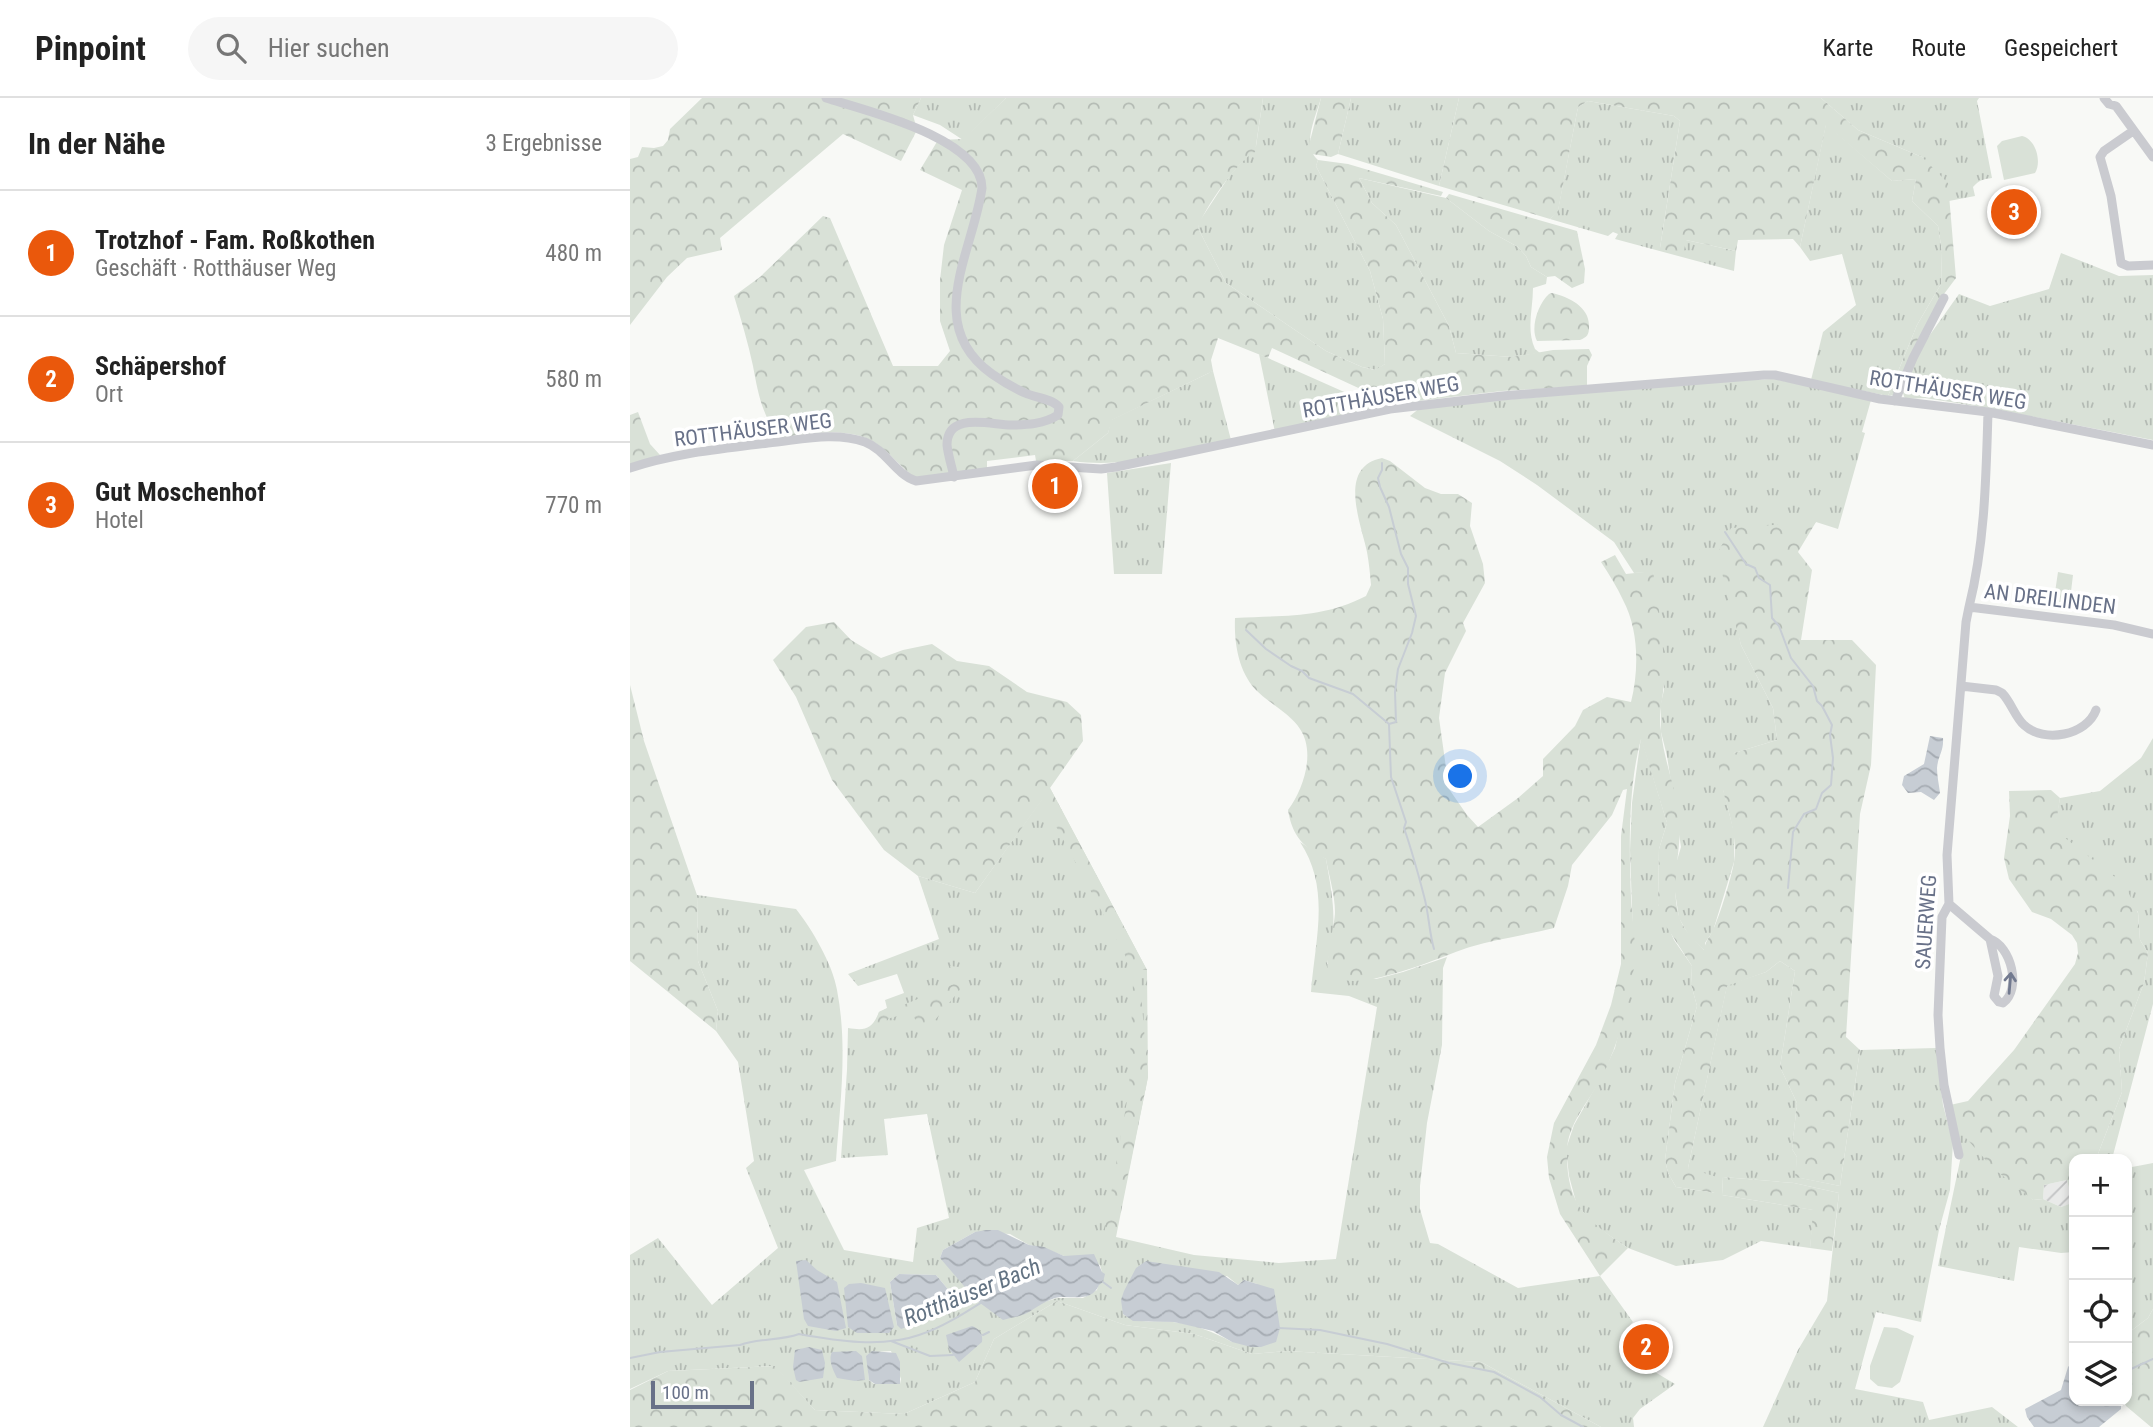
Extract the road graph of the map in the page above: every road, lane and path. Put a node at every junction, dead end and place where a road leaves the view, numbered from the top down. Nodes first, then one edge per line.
1 (826, 98) edge
2 (2104, 98) edge
3 (2117, 102) edge
4 (2133, 131) junction
5 (2153, 157) edge
6 (2153, 265) edge
7 (1944, 298) dead end
8 (1895, 401) junction
9 (1988, 412) junction
10 (2153, 445) edge
11 (630, 468) edge
12 (954, 477) junction
13 (1969, 607) junction
14 (2153, 634) edge
15 (1961, 686) junction
16 (2096, 710) dead end
17 (1949, 904) junction
18 (1990, 939) junction
19 (1959, 1154) dead end

1 - 12 street
2 - 3 street
3 - 4 street
4 - 5 street
4 - 6 street
7 - 8 street
8 - 9 street, ROTTHÄUSER WEG
8 - 12 street, ROTTHÄUSER WEG
9 - 10 street, ROTTHÄUSER WEG
9 - 13 street, AN DREILINDEN
11 - 12 street, ROTTHÄUSER WEG
13 - 14 street, AN DREILINDEN
13 - 15 street, SAUERWEG
15 - 16 street
15 - 17 street, SAUERWEG
17 - 18 street
17 - 19 street, SAUERWEG
18 -> 18 street

